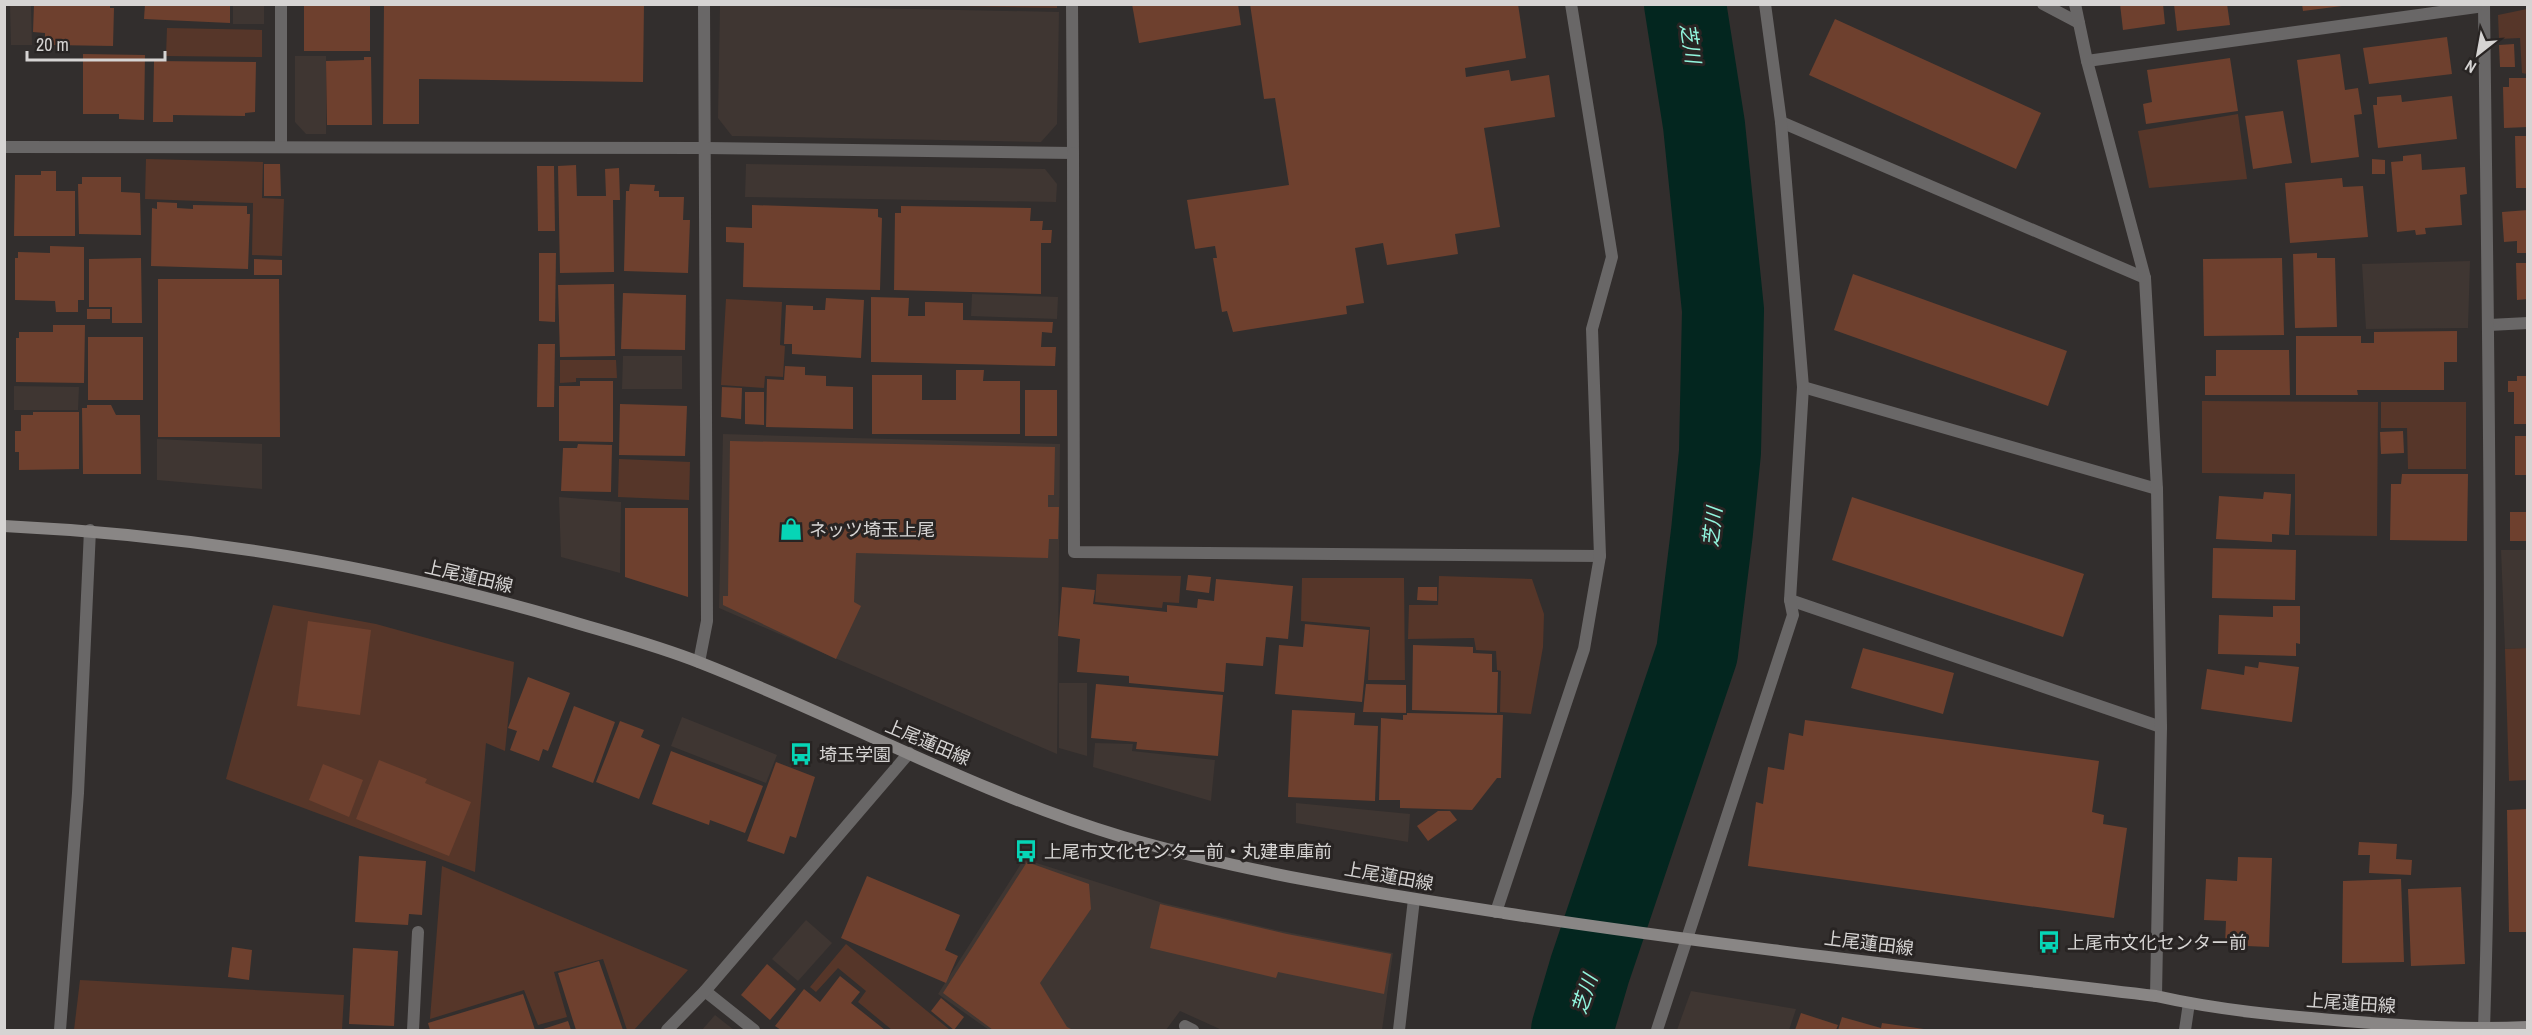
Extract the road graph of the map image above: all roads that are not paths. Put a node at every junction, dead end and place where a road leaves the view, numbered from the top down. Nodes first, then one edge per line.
1 (281, 4) edge
2 (704, 4) edge
3 (1072, 4) edge
4 (1571, 4) edge
5 (1765, 4) edge
6 (2043, 4) edge
7 (2075, 4) edge
8 (2484, 5) edge
9 (2079, 23) junction
10 (2087, 61) junction
11 (1781, 122) junction
12 (281, 146) junction
13 (4, 147) edge
14 (705, 148) junction
15 (1072, 153) junction
16 (2145, 278) junction
17 (2528, 323) edge
18 (2490, 325) junction
19 (1803, 387) junction
20 (2157, 489) junction
21 (4, 525) edge
22 (90, 530) junction
23 (1600, 556) junction
24 (1790, 600) junction
25 (699, 662) junction
26 (2161, 727) junction
27 (909, 753) junction
28 (1414, 899) junction
29 (1496, 912) junction
30 (418, 932) dead end
31 (1687, 940) junction
32 (705, 991) junction
33 (2156, 996) junction
34 (2189, 1003) junction
35 (2528, 1027) edge
36 (60, 1030) edge
37 (413, 1030) edge
38 (667, 1030) edge
39 (754, 1030) edge
40 (1399, 1030) edge
41 (1657, 1030) edge
42 (2184, 1030) edge
43 (2484, 1030) edge

1 - 12 street
2 - 14 street
3 - 15 street
4 - 23 street
5 - 11 street
6 - 9 street
7 - 9 street
8 - 10 street
8 - 18 street
9 - 10 street
10 - 16 street
11 - 16 street
11 - 19 street
12 - 13 street
12 - 14 street
14 - 15 street
14 - 25 street
15 - 23 street
16 - 20 street
17 - 18 street
18 - 43 street
19 - 20 street
19 - 24 street
20 - 26 street
21 - 22 main road, 上尾蓮田線
22 - 25 main road, 上尾蓮田線
22 - 36 street
23 - 29 street
24 - 26 street
24 - 31 street
25 - 27 main road, 上尾蓮田線
26 - 33 street
27 - 28 main road, 上尾蓮田線
27 - 32 street
28 - 29 main road, 上尾蓮田線
28 - 40 street
29 - 31 main road, 上尾蓮田線
30 - 37 street
31 - 33 main road, 上尾蓮田線
31 - 41 street
32 - 38 street
32 - 39 street
33 - 34 main road, 上尾蓮田線
34 - 42 street
34 - 43 main road, 上尾蓮田線
35 - 43 main road, 上尾蓮田線

